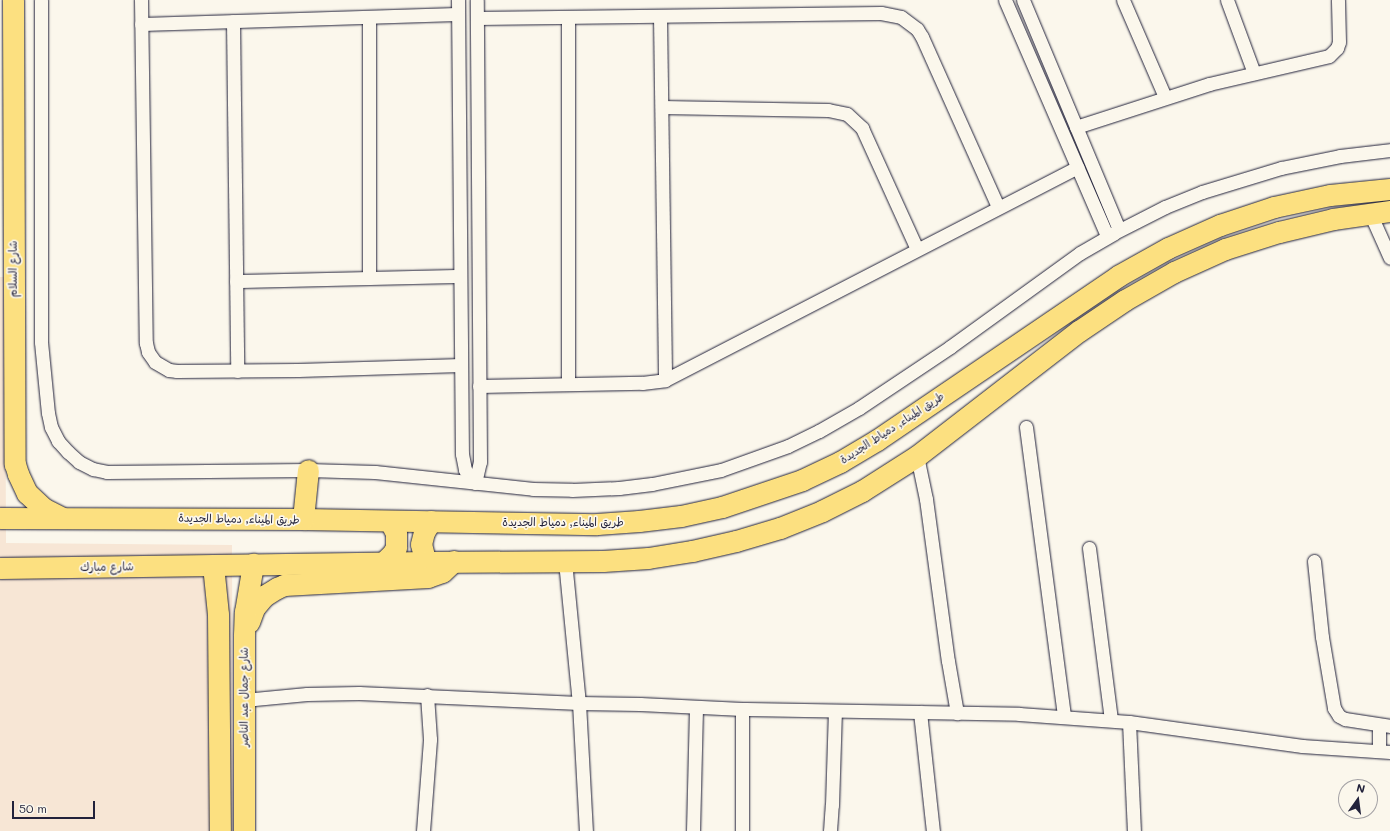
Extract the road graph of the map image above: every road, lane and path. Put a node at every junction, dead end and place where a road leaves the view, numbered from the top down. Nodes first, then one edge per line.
1 (13, 0) edge
2 (41, 0) edge
3 (140, 0) edge
4 (458, 0) edge
5 (477, 0) edge
6 (1005, 0) edge
7 (1022, 0) edge
8 (1124, 0) edge
9 (1227, 0) edge
10 (1338, 0) edge
11 (458, 14) junction
12 (660, 16) junction
13 (369, 17) junction
14 (568, 17) junction
15 (477, 18) junction
16 (233, 21) junction
17 (141, 24) junction
18 (1254, 72) junction
19 (1164, 97) junction
20 (662, 107) junction
21 (6, 121) edge
22 (1076, 127) junction
23 (1390, 150) edge
24 (1077, 167) junction
25 (1390, 189) edge
26 (998, 207) junction
27 (1380, 212) edge
28 (1119, 230) junction
29 (1107, 236) junction
30 (917, 249) junction
31 (1390, 258) edge
32 (460, 276) junction
33 (370, 278) junction
34 (236, 281) junction
35 (461, 365) junction
36 (237, 371) junction
37 (665, 380) junction
38 (568, 384) junction
39 (479, 386) junction
40 (1026, 427) dead end
41 (917, 456) junction
42 (308, 470) junction
43 (475, 483) junction
44 (62, 517) junction
45 (0, 518) edge
46 (303, 519) junction
47 (390, 521) junction
48 (431, 521) junction
49 (1089, 548) dead end
50 (454, 561) junction
51 (565, 561) junction
52 (1314, 561) dead end
53 (428, 562) junction
54 (384, 563) junction
55 (253, 564) junction
56 (213, 565) junction
57 (0, 568) edge
58 (245, 612) junction
59 (218, 614) junction
60 (244, 635) junction
61 (427, 695) junction
62 (244, 700) junction
63 (579, 704) junction
64 (696, 707) junction
65 (742, 709) junction
66 (835, 711) junction
67 (920, 712) junction
68 (957, 713) junction
69 (1064, 717) junction
70 (1111, 720) junction
71 (1129, 722) junction
72 (1385, 725) edge
73 (1384, 752) edge
74 (220, 831) edge
75 (244, 831) edge
76 (423, 831) edge
77 (586, 831) edge
78 (692, 831) edge
79 (742, 831) edge
80 (830, 831) edge
81 (933, 831) edge
82 (1134, 831) edge

1 - 21 main road, شارع السلام
2 - 42 street
3 - 17 street
4 - 11 street
5 - 15 street
6 - 24 street
7 - 22 street
8 - 19 street
9 - 18 street
10 - 18 street
11 - 13 street
11 - 32 street
12 - 14 street
12 - 20 street
12 - 26 street
13 - 16 street
13 - 33 street
14 - 15 street
14 - 38 street
15 - 39 street
16 - 17 street
16 - 34 street
17 - 36 street
18 - 19 street
19 - 22 street
20 - 30 street
20 - 37 street
21 - 44 main road, شارع السلام
22 - 28 street
23 - 28 street
24 - 26 street
24 - 29 street
25 - 48 main road, طريق الميناء, دمياط الجديدة
26 - 30 street
27 - 31 street
27 - 41 main road
28 - 29 street
29 - 43 street
30 - 37 street
32 - 33 street
32 - 35 street
33 - 34 street
34 - 36 street
35 - 36 street
35 - 43 street
37 - 38 street
38 - 39 street
39 - 43 street
40 - 69 street
41 - 51 main road
41 - 68 street
42 - 43 street
42 - 46 main road
44 - 45 main road
44 - 46 main road, طريق الميناء, دمياط الجديدة
46 - 47 main road, طريق الميناء, دمياط الجديدة
47 - 48 main road, طريق الميناء, دمياط الجديدة
47 - 54 main road
48 - 53 main road
49 - 70 street
50 - 51 main road
50 - 53 main road
50 - 60 main road
51 - 63 street
52 - 72 street
53 - 54 main road
54 - 55 main road
55 - 56 main road
55 - 58 main road, شارع جمال عبد الناصر
56 - 57 main road, شارع مبارك
56 - 59 main road
58 - 59 main road
58 - 60 main road, شارع جمال عبد الناصر
59 - 74 main road
60 - 62 main road, شارع جمال عبد الناصر
61 - 62 street
61 - 63 street
61 - 76 street
62 - 75 main road, شارع جمال عبد الناصر
63 - 64 street
63 - 77 street
64 - 65 street
64 - 78 street
65 - 66 street
65 - 79 street
66 - 67 street
66 - 80 street
67 - 68 street
67 - 81 street
68 - 69 street
69 - 70 street
70 - 71 street
71 - 73 street
71 - 82 street
72 - 73 street

